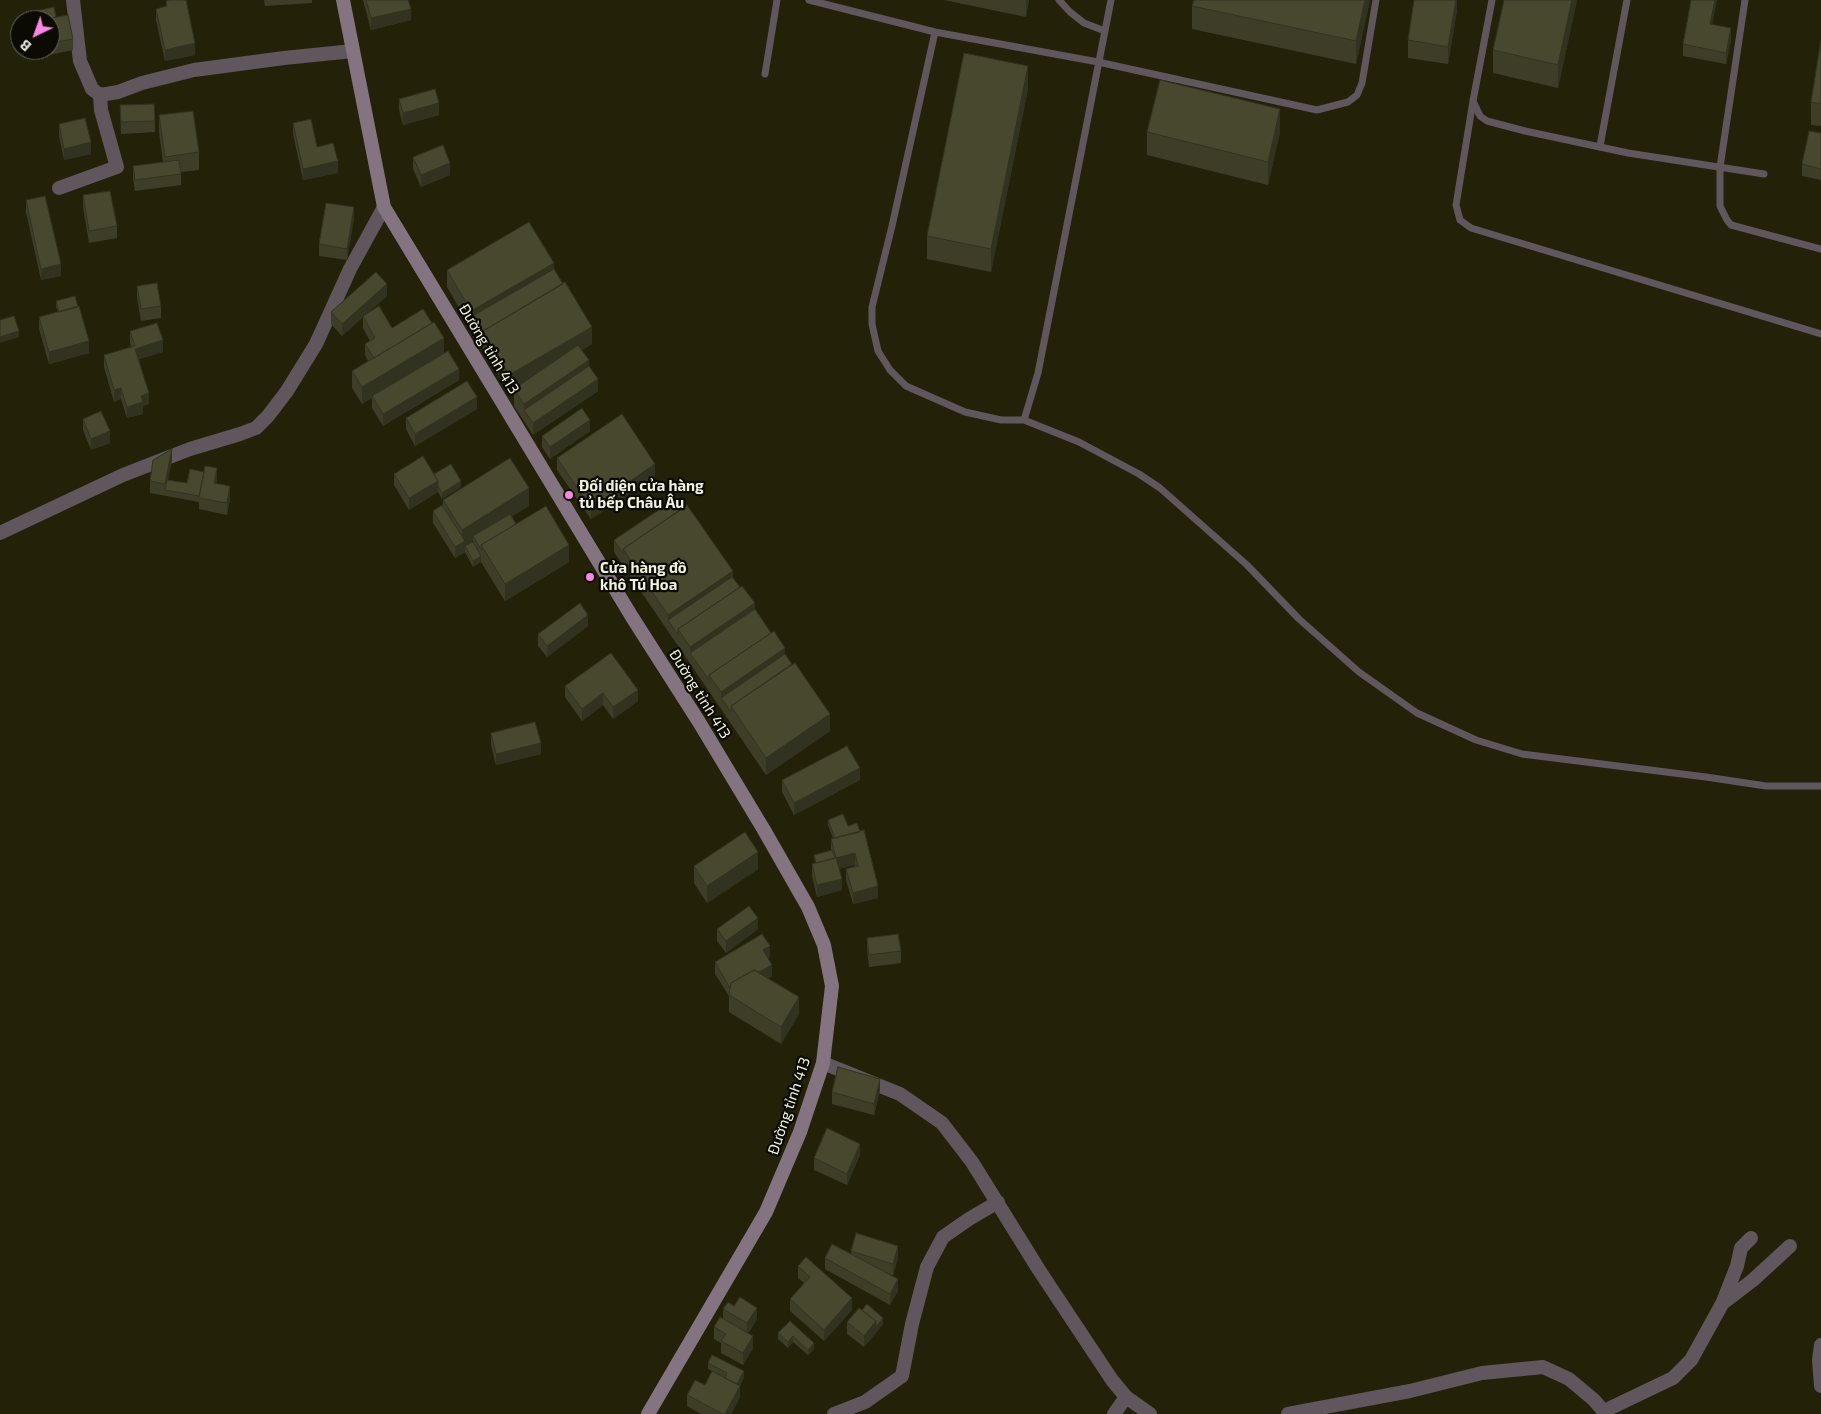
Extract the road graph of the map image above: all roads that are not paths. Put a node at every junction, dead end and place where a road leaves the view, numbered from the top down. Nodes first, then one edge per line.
1 (73, 0) edge
2 (343, 0) edge
3 (776, 0) edge
4 (809, 0) edge
5 (1059, 0) edge
6 (1111, 0) edge
7 (1376, 0) edge
8 (1492, 0) edge
9 (1627, 0) edge
10 (1745, 0) edge
11 (1105, 31) junction
12 (935, 32) junction
13 (353, 51) junction
14 (1098, 62) junction
15 (765, 74) dead end
16 (100, 95) junction
17 (1473, 101) junction
18 (1600, 146) junction
19 (1720, 167) junction
20 (1764, 174) dead end
21 (59, 188) dead end
22 (384, 207) junction
23 (1821, 249) edge
24 (1821, 334) edge
25 (1024, 420) junction
26 (0, 533) edge
27 (1821, 786) edge
28 (823, 1062) junction
29 (998, 1202) junction
30 (1751, 1238) dead end
31 (1790, 1246) dead end
32 (1722, 1304) junction
33 (1821, 1345) edge
34 (1821, 1386) edge
35 (1126, 1397) junction
36 (1605, 1413) edge
37 (648, 1414) edge
38 (834, 1414) edge
39 (1114, 1414) edge
40 (1150, 1414) edge
41 (1288, 1414) edge

1 - 16 street
2 - 13 main road, Đường tỉnh 413
3 - 15 lane
4 - 12 lane
5 - 11 lane
6 - 11 lane
7 - 14 lane
8 - 17 lane
9 - 18 lane
10 - 19 lane
11 - 14 lane
12 - 14 lane
12 - 25 lane
13 - 16 street
13 - 22 main road, Đường tỉnh 413
14 - 25 lane
16 - 21 street
17 - 18 lane
17 - 24 lane
18 - 19 lane
19 - 20 lane
19 - 23 lane
22 - 26 street
22 - 28 main road, Đường tỉnh 413
25 - 27 lane
28 - 29 street
28 - 37 main road, Đường tỉnh 413
29 - 35 street
29 - 38 street
30 - 32 street
31 - 32 street
32 - 36 street
33 - 34 street
35 - 39 street
35 - 40 street
36 - 41 street

